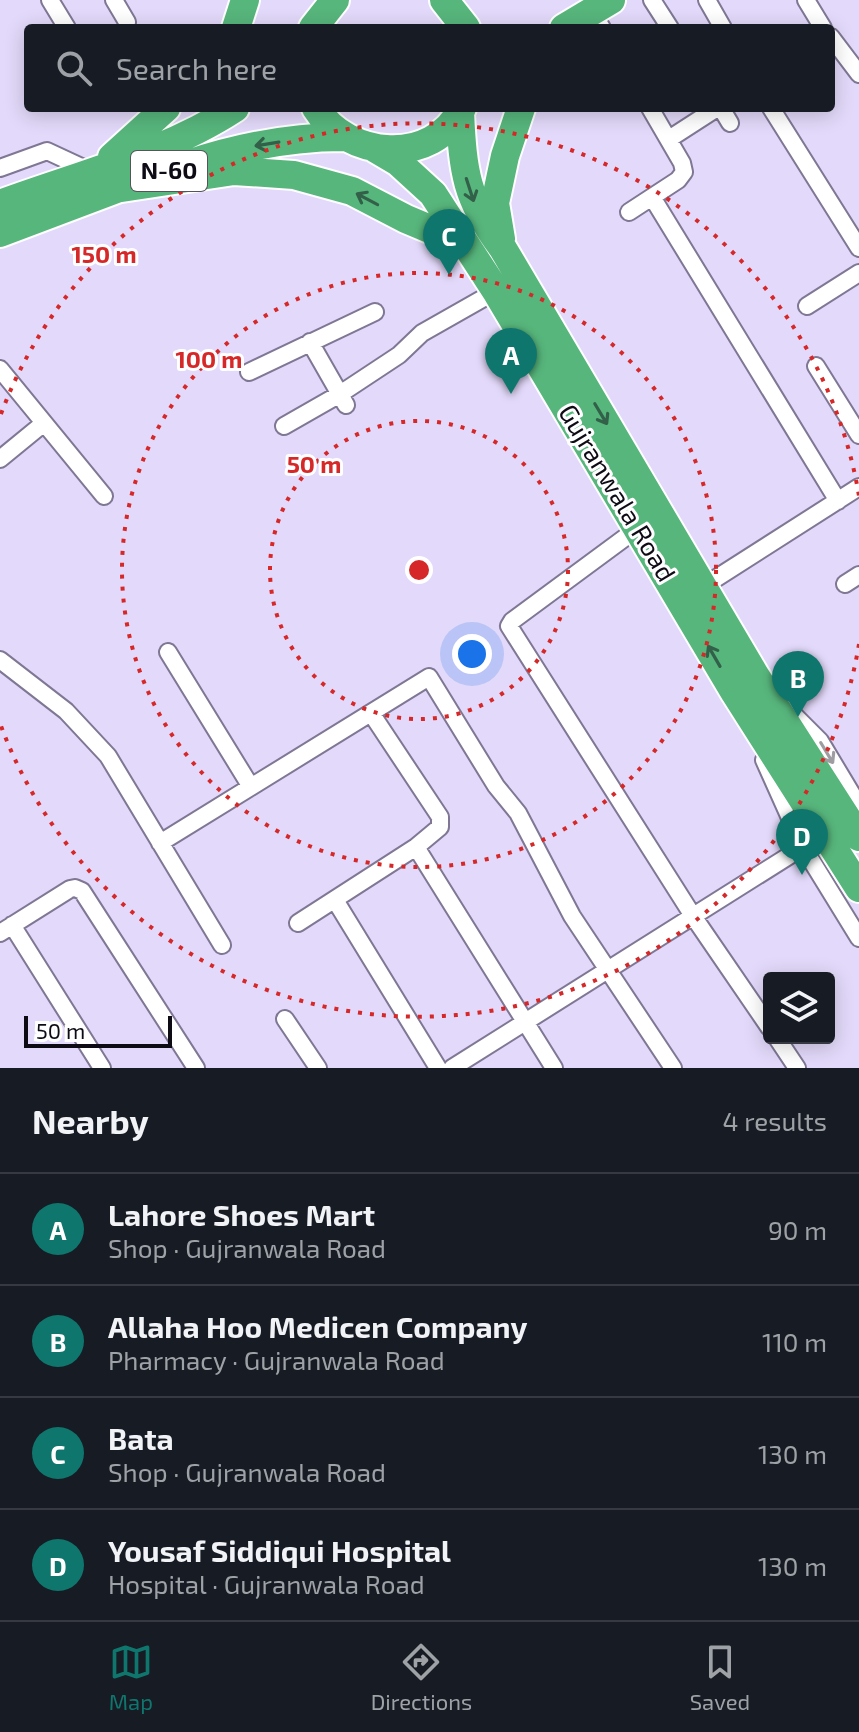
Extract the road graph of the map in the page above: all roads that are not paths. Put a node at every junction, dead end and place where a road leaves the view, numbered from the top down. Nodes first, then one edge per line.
1 (50, 0) edge
2 (114, 0) edge
3 (245, 0) edge
4 (306, 0) edge
5 (335, 0) edge
6 (444, 0) edge
7 (652, 0) edge
8 (707, 0) edge
9 (806, 0) edge
10 (602, 13) edge
11 (127, 22) dead end
12 (65, 24) edge
13 (237, 24) edge
14 (311, 24) edge
15 (315, 24) edge
16 (463, 24) edge
17 (575, 24) edge
18 (667, 24) edge
19 (721, 24) edge
20 (821, 24) edge
21 (835, 42) edge
22 (859, 74) edge
23 (162, 112) edge
24 (228, 112) edge
25 (319, 112) edge
26 (460, 112) edge
27 (461, 112) edge
28 (520, 112) edge
29 (652, 112) edge
30 (774, 112) edge
31 (723, 113) edge
32 (344, 137) junction
33 (669, 139) junction
34 (376, 149) junction
35 (0, 168) edge
36 (102, 176) junction
37 (652, 197) junction
38 (0, 204) edge
39 (629, 212) dead end
40 (10, 230) edge
41 (463, 243) junction
42 (502, 247) junction
43 (859, 248) edge
44 (0, 251) edge
45 (859, 273) edge
46 (496, 291) junction
47 (807, 306) dead end
48 (375, 312) dead end
49 (310, 342) junction
50 (816, 366) dead end
51 (0, 369) edge
52 (249, 372) dead end
53 (343, 400) junction
54 (44, 423) junction
55 (284, 426) dead end
56 (859, 435) edge
57 (0, 459) edge
58 (859, 487) edge
59 (104, 496) dead end
60 (838, 501) junction
61 (638, 528) junction
62 (704, 586) junction
63 (168, 652) dead end
64 (0, 660) edge
65 (745, 684) junction
66 (371, 713) junction
67 (251, 787) junction
68 (859, 806) edge
69 (859, 837) edge
70 (160, 843) junction
71 (416, 847) junction
72 (803, 847) junction
73 (859, 888) edge
74 (335, 900) junction
75 (693, 916) junction
76 (298, 923) dead end
77 (6, 929) edge
78 (859, 938) edge
79 (222, 945) dead end
80 (608, 969) junction
81 (763, 1018) edge
82 (285, 1019) dead end
83 (526, 1021) junction
84 (781, 1044) edge
85 (102, 1068) edge
86 (196, 1068) edge
87 (318, 1068) edge
88 (438, 1068) edge
89 (452, 1068) edge
90 (554, 1068) edge
91 (673, 1068) edge
92 (797, 1068) edge

1 - 12 street
2 - 11 street
3 - 13 highway
4 - 14 highway
5 - 15 highway
6 - 16 highway
7 - 18 street
8 - 19 street
9 - 20 street
10 - 17 highway
21 - 22 street
23 - 36 highway
24 - 36 highway, N-60
25 - 32 highway
26 - 34 highway
27 -> 42 highway, Gujranwala Road
28 - 42 highway
29 - 33 street
30 - 43 street
31 - 33 street
32 - 34 highway
32 -> 36 highway, N-60
33 - 37 street
34 - 41 highway, Gujranwala Road
35 - 36 street
36 - 38 highway, N-60
36 - 40 highway, N-60
41 -> 36 highway
37 - 39 street
37 - 60 street
40 - 44 street
41 - 46 highway, Gujranwala Road
42 -> 62 highway, Gujranwala Road
45 - 47 street
46 - 53 street
46 - 61 highway, Gujranwala Road
48 - 49 street
49 - 52 street
49 - 53 street
50 - 56 street
51 - 54 street
53 - 55 street
54 - 57 street
54 - 59 street
58 - 60 street
60 - 62 street
65 -> 61 highway, Gujranwala Road
61 - 75 street
62 - 65 highway, Gujranwala Road
63 - 67 street
64 - 70 street
65 -> 68 street, Gujranwala Road
65 - 69 highway, Gujranwala Road
65 - 72 street, Gujranwala Road
65 - 73 highway, Gujranwala Road
66 - 67 street
66 - 71 street
66 - 80 street
67 - 70 street
70 - 79 street
71 - 74 street
71 - 83 street
72 - 75 street
72 - 78 street, Gujranwala Road
74 - 76 street
74 - 88 street
75 - 80 street
75 - 81 street
77 - 85 street
77 - 86 street
80 - 83 street
80 - 91 street
82 - 87 street
83 - 89 street
83 - 90 street
84 - 92 street

